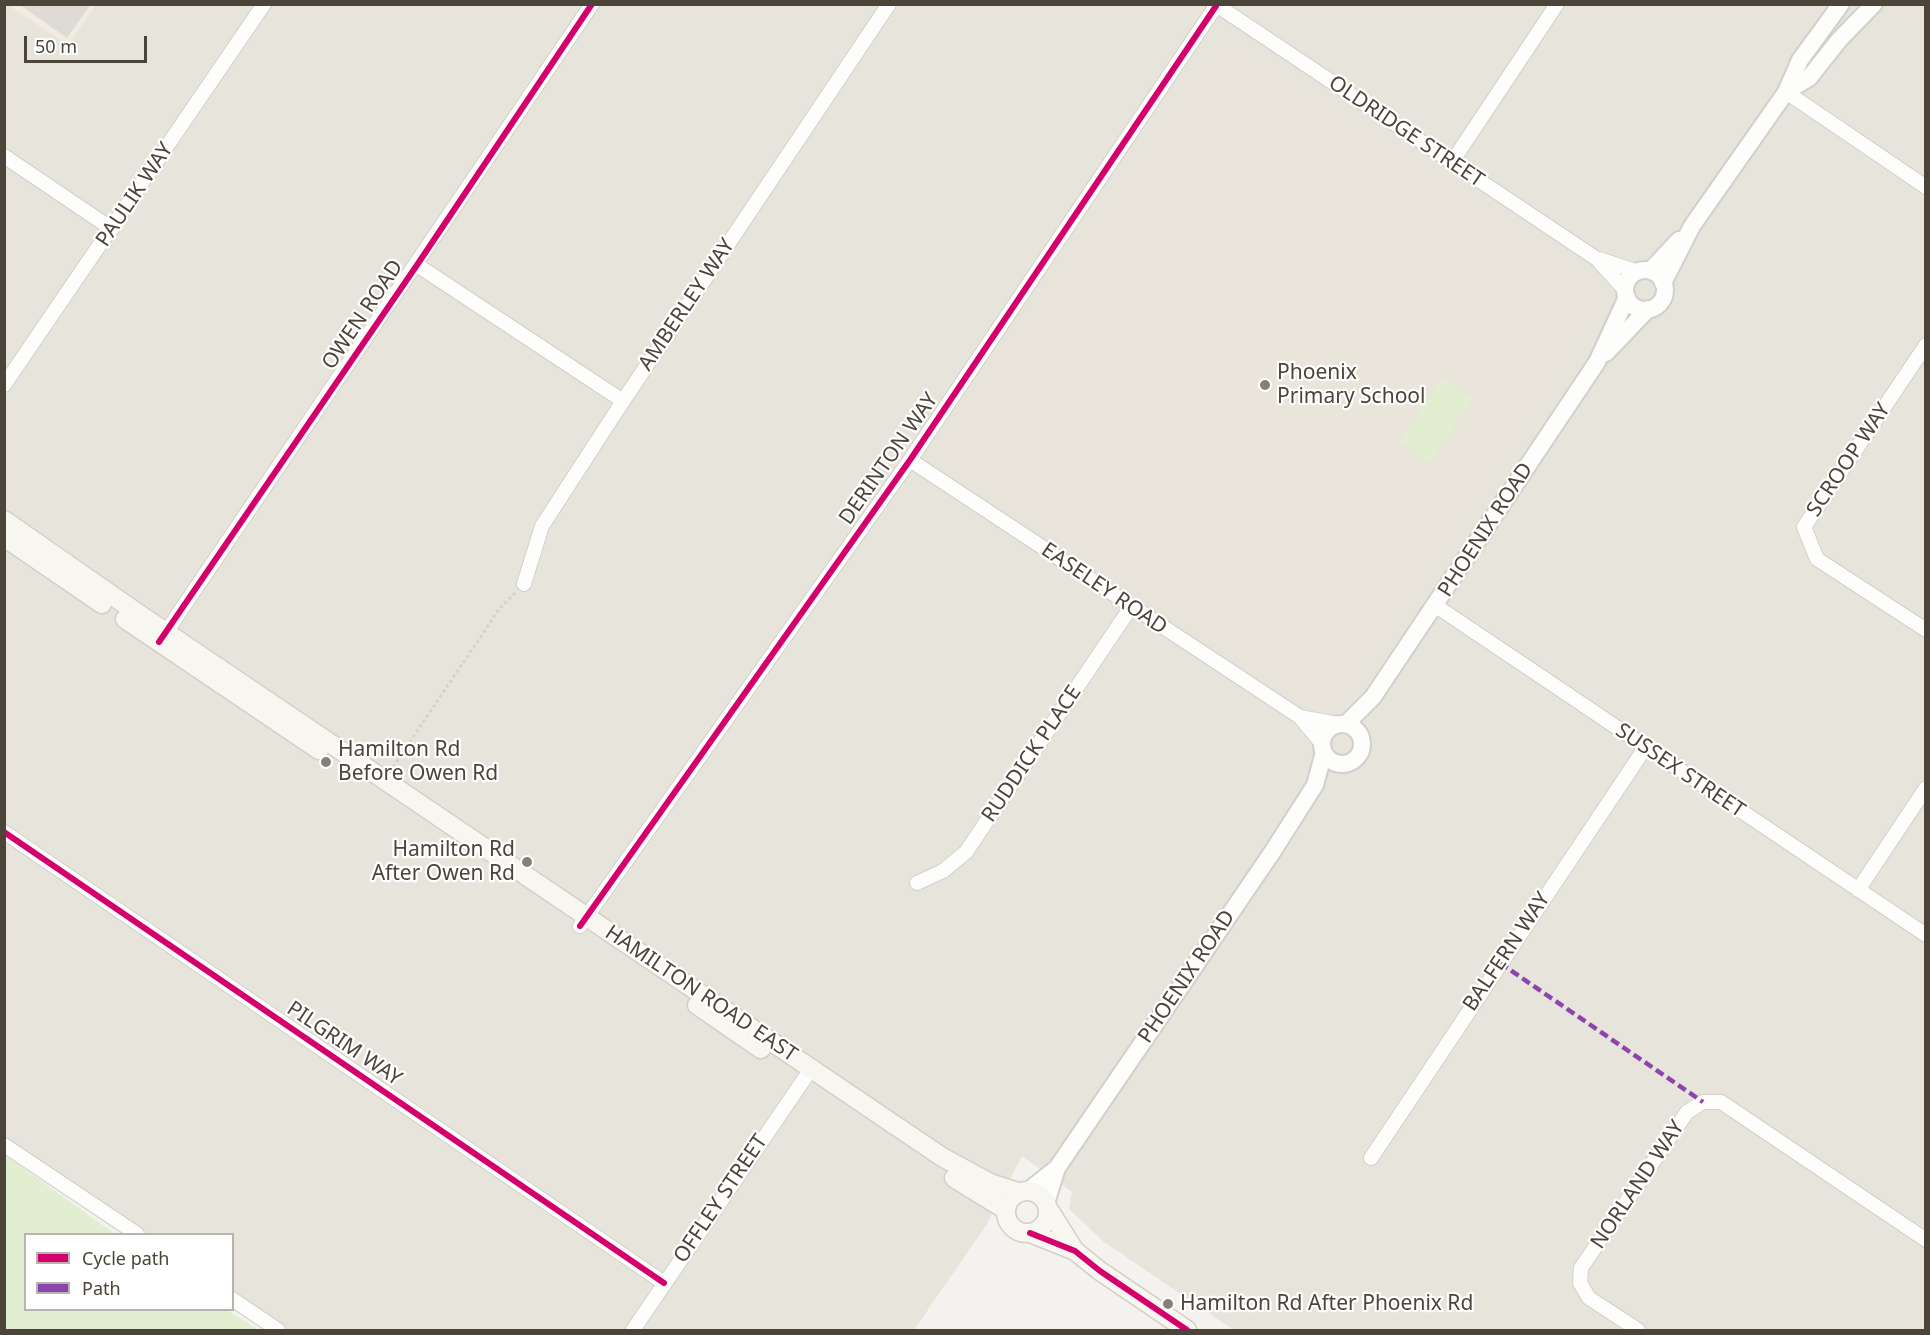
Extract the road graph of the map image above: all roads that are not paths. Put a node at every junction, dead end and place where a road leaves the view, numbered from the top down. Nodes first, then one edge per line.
1 (264, 4) edge
2 (592, 4) edge
3 (889, 4) edge
4 (1557, 4) edge
5 (1841, 4) edge
6 (1874, 4) edge
7 (1215, 5) edge
8 (1786, 92) junction
9 (4, 156) edge
10 (1452, 162) junction
11 (1926, 187) edge
12 (1692, 226) junction
13 (112, 229) junction
14 (1597, 259) junction
15 (417, 265) junction
16 (1644, 271) junction
17 (1663, 283) junction
18 (1626, 293) junction
19 (1648, 309) junction
20 (1926, 345) edge
21 (1597, 362) junction
22 (4, 385) edge
23 (623, 401) junction
24 (910, 460) junction
25 (4, 520) edge
26 (4, 537) edge
27 (524, 584) road end
28 (1436, 606) junction
29 (1131, 607) junction
30 (1926, 630) edge
31 (163, 637) junction
32 (1373, 697) junction
33 (1300, 717) junction
34 (1342, 724) junction
35 (1360, 737) junction
36 (1645, 748) junction
37 (1324, 749) junction
38 (1346, 764) junction
39 (1315, 785) junction
40 (1926, 788) edge
41 (4, 832) edge
42 (917, 883) dead end
43 (1858, 890) junction
44 (583, 921) junction
45 (1926, 935) edge
46 (807, 1073) junction
47 (4, 1145) edge
48 (1371, 1158) dead end
49 (1057, 1168) junction
50 (1024, 1191) junction
51 (1047, 1205) junction
52 (1006, 1210) junction
53 (135, 1233) edge
54 (1030, 1233) junction
55 (1926, 1240) edge
56 (1074, 1251) junction
57 (664, 1283) junction
58 (234, 1300) edge
59 (279, 1330) edge
60 (633, 1330) edge
61 (1187, 1330) edge
62 (1638, 1330) edge

1 - 13 street, PAULIK WAY
2 - 15 street, OWEN ROAD
3 - 23 street, AMBERLEY WAY
4 - 10 street
5 - 8 street
6 - 8 street
7 - 10 street, OLDRIDGE STREET
7 - 24 street, DERINTON WAY
8 - 11 street
8 - 12 street
9 - 13 street
10 - 14 street, OLDRIDGE STREET
12 - 16 street
12 - 17 street
13 - 22 street, PAULIK WAY
14 - 16 street, OLDRIDGE STREET
14 - 18 street, OLDRIDGE STREET
15 - 23 street
15 - 31 street, OWEN ROAD
16 - 17 street
16 - 18 street
17 - 19 street
18 - 19 street
18 - 21 street, PHOENIX ROAD
19 - 21 street, PHOENIX ROAD
20 - 30 street, SCROOP WAY
21 - 28 street, PHOENIX ROAD
23 - 27 street, AMBERLEY WAY
24 - 29 street, EASELEY ROAD
24 - 44 street, DERINTON WAY
25 - 31 main road, HAMILTON ROAD EAST
26 - 31 main road, HAMILTON ROAD EAST
28 - 32 street, PHOENIX ROAD
28 - 36 street, SUSSEX STREET
29 - 33 street, EASELEY ROAD
29 - 42 street, RUDDICK PLACE
31 - 44 main road, HAMILTON ROAD EAST
32 - 34 street, PHOENIX ROAD
32 - 35 street, PHOENIX ROAD
33 - 34 street, EASELEY ROAD
33 - 37 street, EASELEY ROAD
34 - 35 street
34 - 37 street
35 - 38 street
36 - 43 street, SUSSEX STREET
36 - 48 street, BALFERN WAY
37 - 38 street
37 - 39 street, PHOENIX ROAD
38 - 39 street, PHOENIX ROAD
39 - 49 street, PHOENIX ROAD
40 - 43 street
41 - 57 street, PILGRIM WAY
43 - 45 street, SUSSEX STREET
44 - 46 main road, HAMILTON ROAD EAST
46 - 50 main road, HAMILTON ROAD EAST
46 - 52 main road, HAMILTON ROAD EAST
46 - 57 street, OFFLEY STREET
47 - 53 street
49 - 50 street, PHOENIX ROAD
49 - 51 street, PHOENIX ROAD
50 - 51 main road
50 - 52 main road
51 - 54 main road
51 - 56 main road
52 - 54 main road
54 - 56 main road
55 - 62 street, NORLAND WAY
56 - 61 main road
57 - 60 street, OFFLEY STREET
58 - 59 street

